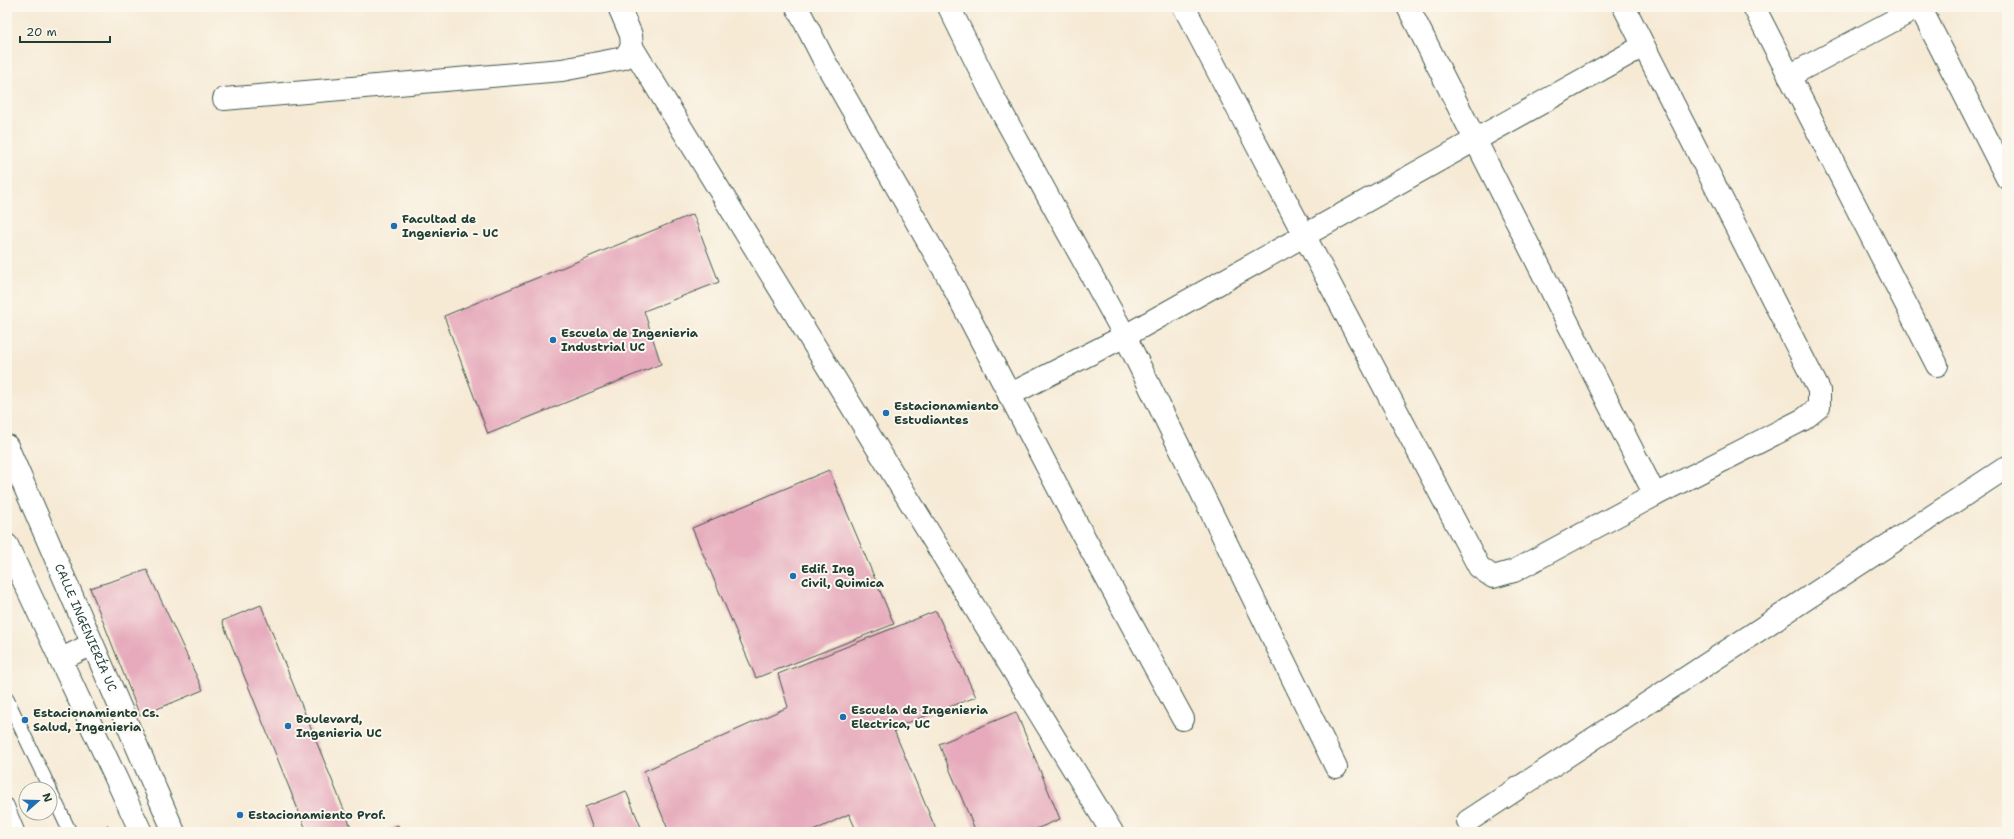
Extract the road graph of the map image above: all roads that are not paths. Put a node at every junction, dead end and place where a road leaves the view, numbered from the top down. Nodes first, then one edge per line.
1 (619, 7) edge
2 (797, 7) edge
3 (949, 7) edge
4 (1184, 7) edge
5 (1408, 7) edge
6 (1624, 7) edge
7 (1754, 7) edge
8 (1920, 7) edge
9 (1643, 46) junction
10 (632, 47) junction
11 (1789, 76) junction
12 (224, 99) dead end
13 (1476, 138) junction
14 (2007, 178) edge
15 (1304, 237) junction
16 (1125, 336) junction
17 (1938, 365) dead end
18 (1009, 394) junction
19 (7, 446) edge
20 (2007, 467) edge
21 (1655, 495) junction
22 (7, 545) edge
23 (92, 644) junction
24 (60, 660) junction
25 (7, 699) edge
26 (1183, 719) dead end
27 (1336, 767) dead end
28 (46, 781) edge
29 (7, 805) edge
30 (58, 806) edge
31 (1468, 821) dead end
32 (18, 832) edge
33 (70, 832) edge
34 (141, 832) edge
35 (174, 832) edge
36 (1112, 832) edge

1 - 10 street
2 - 18 street
3 - 16 street
4 - 15 street
5 - 13 street
6 - 9 street
7 - 11 street
8 - 11 street
8 - 14 street
9 - 13 street
9 - 21 street
10 - 12 street
10 - 36 street
11 - 17 street
13 - 15 street
13 - 21 street
15 - 16 street
15 - 21 street
16 - 18 street
16 - 27 street
18 - 26 street
19 - 23 street, CALLE INGENIERÍA UC
20 - 31 street
22 - 24 street
23 - 24 street
23 - 35 street, CALLE INGENIERÍA UC
24 - 34 street
25 - 28 lane
29 - 32 lane
30 - 33 lane

